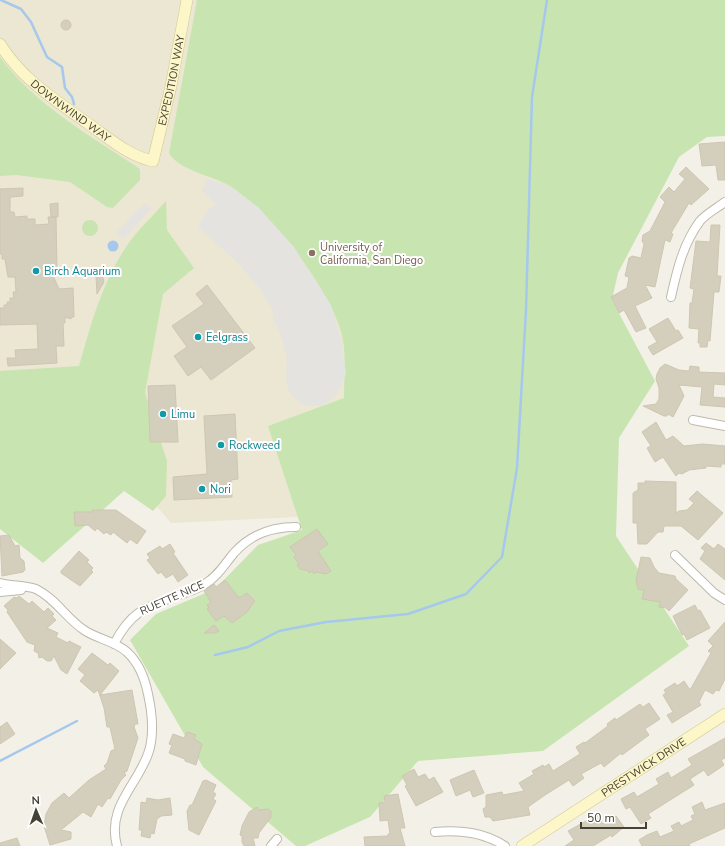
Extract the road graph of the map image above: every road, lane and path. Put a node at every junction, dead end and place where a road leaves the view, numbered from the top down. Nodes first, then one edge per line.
1 (187, 0) edge
2 (0, 44) edge
3 (153, 161) joint
4 (725, 202) edge
5 (671, 297) dead end
6 (693, 420) dead end
7 (725, 426) edge
8 (296, 527) dead end
9 (675, 555) dead end
10 (0, 583) edge
11 (34, 588) junction
12 (0, 592) edge
13 (725, 600) edge
14 (114, 644) junction
15 (725, 714) edge
16 (435, 832) dead end
17 (277, 839) dead end
18 (117, 846) edge
19 (271, 846) edge
20 (505, 846) edge
21 (522, 846) edge

1 - 3 street, EXPEDITION WAY
2 - 3 street, DOWNWIND WAY
4 - 5 street
6 - 7 street
8 - 14 street, RUETTE NICE
9 - 13 street
10 - 11 street
11 - 12 street
11 - 14 street
14 - 18 street
15 - 21 street, PRESTWICK DRIVE
16 - 20 street
17 - 19 street

